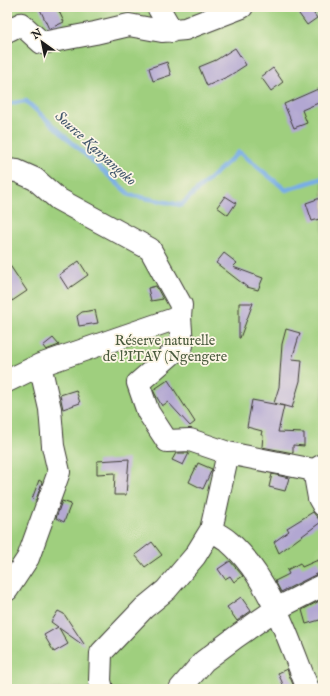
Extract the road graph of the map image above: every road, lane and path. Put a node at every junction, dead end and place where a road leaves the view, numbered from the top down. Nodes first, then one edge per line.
1 (158, 7) edge
2 (242, 7) edge
3 (7, 30) edge
4 (172, 31) junction
5 (7, 170) edge
6 (180, 317) junction
7 (40, 365) junction
8 (7, 381) edge
9 (228, 453) junction
10 (319, 468) edge
11 (323, 505) edge
12 (211, 530) junction
13 (323, 585) edge
14 (7, 590) edge
15 (276, 609) junction
16 (102, 689) edge
17 (180, 689) edge
18 (308, 689) edge

1 - 4 street
2 - 4 street
3 - 4 street
5 - 6 street
6 - 7 street
6 - 9 street
7 - 8 street
7 - 14 street
9 - 10 street
9 - 12 street
10 - 11 street
12 - 15 street
12 - 16 street
13 - 15 street
15 - 17 street
15 - 18 street

